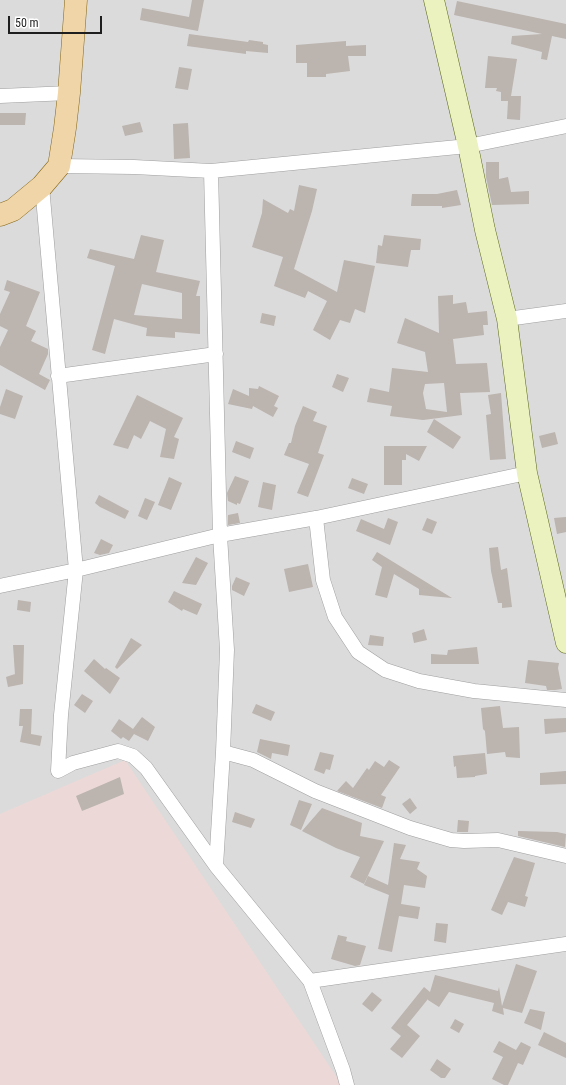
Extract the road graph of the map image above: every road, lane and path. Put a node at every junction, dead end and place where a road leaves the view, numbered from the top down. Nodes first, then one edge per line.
1 (76, 0) edge
2 (434, 0) edge
3 (69, 92) junction
4 (0, 96) edge
5 (566, 126) edge
6 (468, 146) junction
7 (58, 166) junction
8 (211, 171) junction
9 (42, 186) junction
10 (0, 215) edge
11 (566, 311) edge
12 (507, 319) junction
13 (216, 354) junction
14 (58, 376) junction
15 (527, 473) junction
16 (316, 518) junction
17 (220, 535) junction
18 (76, 570) junction
19 (0, 586) edge
20 (566, 643) edge
21 (566, 700) edge
22 (223, 752) junction
23 (566, 856) edge
24 (216, 866) junction
25 (566, 944) edge
26 (310, 981) junction
27 (346, 1085) edge

1 - 3 main road
2 - 6 street
3 - 4 street
3 - 7 main road
5 - 6 street
6 - 8 street
6 - 12 street
7 - 8 street
7 - 9 main road
8 - 13 street
9 - 10 main road
9 - 14 street
11 - 12 street
12 - 15 street
13 - 14 street
13 - 17 street
14 - 18 street
15 - 16 street
15 - 20 street
16 - 17 street
16 - 21 street
17 - 18 street
17 - 22 street
18 - 19 street
18 - 24 street
22 - 23 street
22 - 24 street
24 - 26 street
25 - 26 street
26 - 27 street

